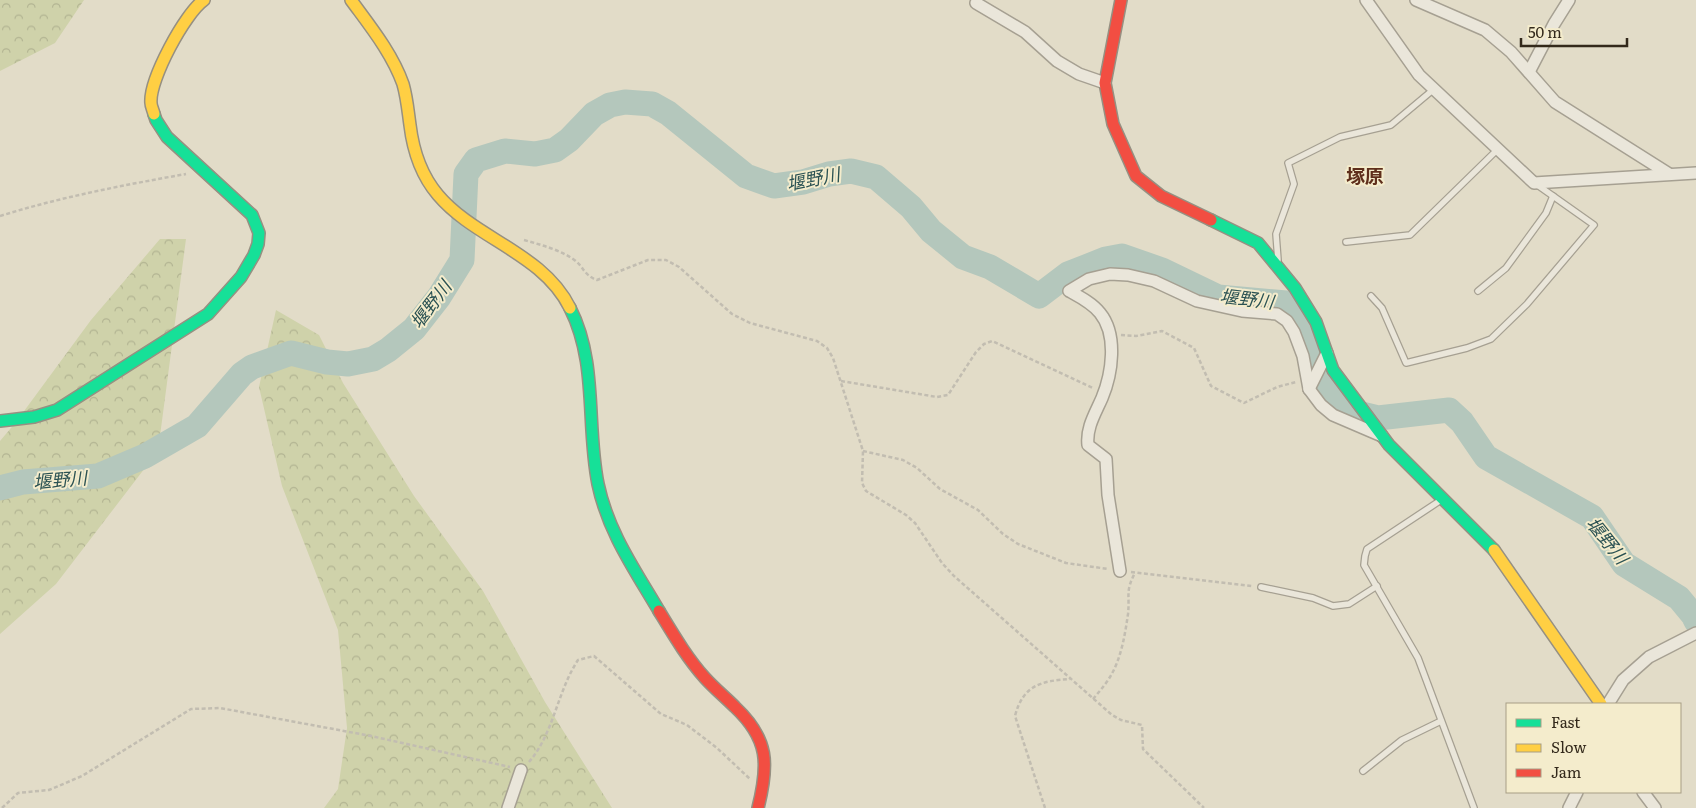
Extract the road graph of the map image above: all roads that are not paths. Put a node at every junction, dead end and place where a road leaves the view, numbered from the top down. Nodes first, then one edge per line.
1 (204, 0) edge
2 (351, 0) edge
3 (1121, 0) edge
4 (1366, 0) edge
5 (1416, 0) edge
6 (1569, 0) edge
7 (976, 3) dead end
8 (1529, 72) junction
9 (1105, 83) junction
10 (1435, 88) junction
11 (1497, 150) junction
12 (1696, 173) edge
13 (1669, 174) junction
14 (1534, 183) junction
15 (1553, 196) junction
16 (1346, 242) dead end
17 (1278, 267) junction
18 (1478, 291) dead end
19 (1370, 296) dead end
20 (1326, 356) junction
21 (1309, 384) junction
22 (0, 421) edge
23 (1380, 433) junction
24 (1443, 498) junction
25 (1120, 571) road end
26 (1377, 586) junction
27 (1261, 587) road end
28 (1694, 634) edge
29 (1600, 703) edge
30 (1609, 703) edge
31 (1441, 721) junction
32 (521, 770) road end
33 (1363, 771) dead end
34 (1576, 793) edge
35 (1644, 793) edge
36 (508, 808) edge
37 (758, 808) edge
38 (1474, 808) edge
39 (1569, 808) edge
40 (1655, 808) edge

1 - 22 street
2 - 37 street
3 - 9 street
4 - 10 street
5 - 8 street
6 - 8 street
7 - 9 street
8 - 13 street
9 - 17 street
10 - 11 street
10 - 17 lane
11 - 14 street
11 - 16 lane
12 - 13 street
13 - 14 street
14 - 15 lane
15 - 18 lane
15 - 19 lane
17 - 20 street
20 - 21 street
20 - 23 street
21 - 23 street
21 - 25 street
23 - 24 street
24 - 26 lane
24 - 29 street
26 - 27 lane
26 - 31 lane
28 - 30 street
31 - 33 lane
31 - 38 lane
32 - 36 street
34 - 39 street
35 - 40 street

